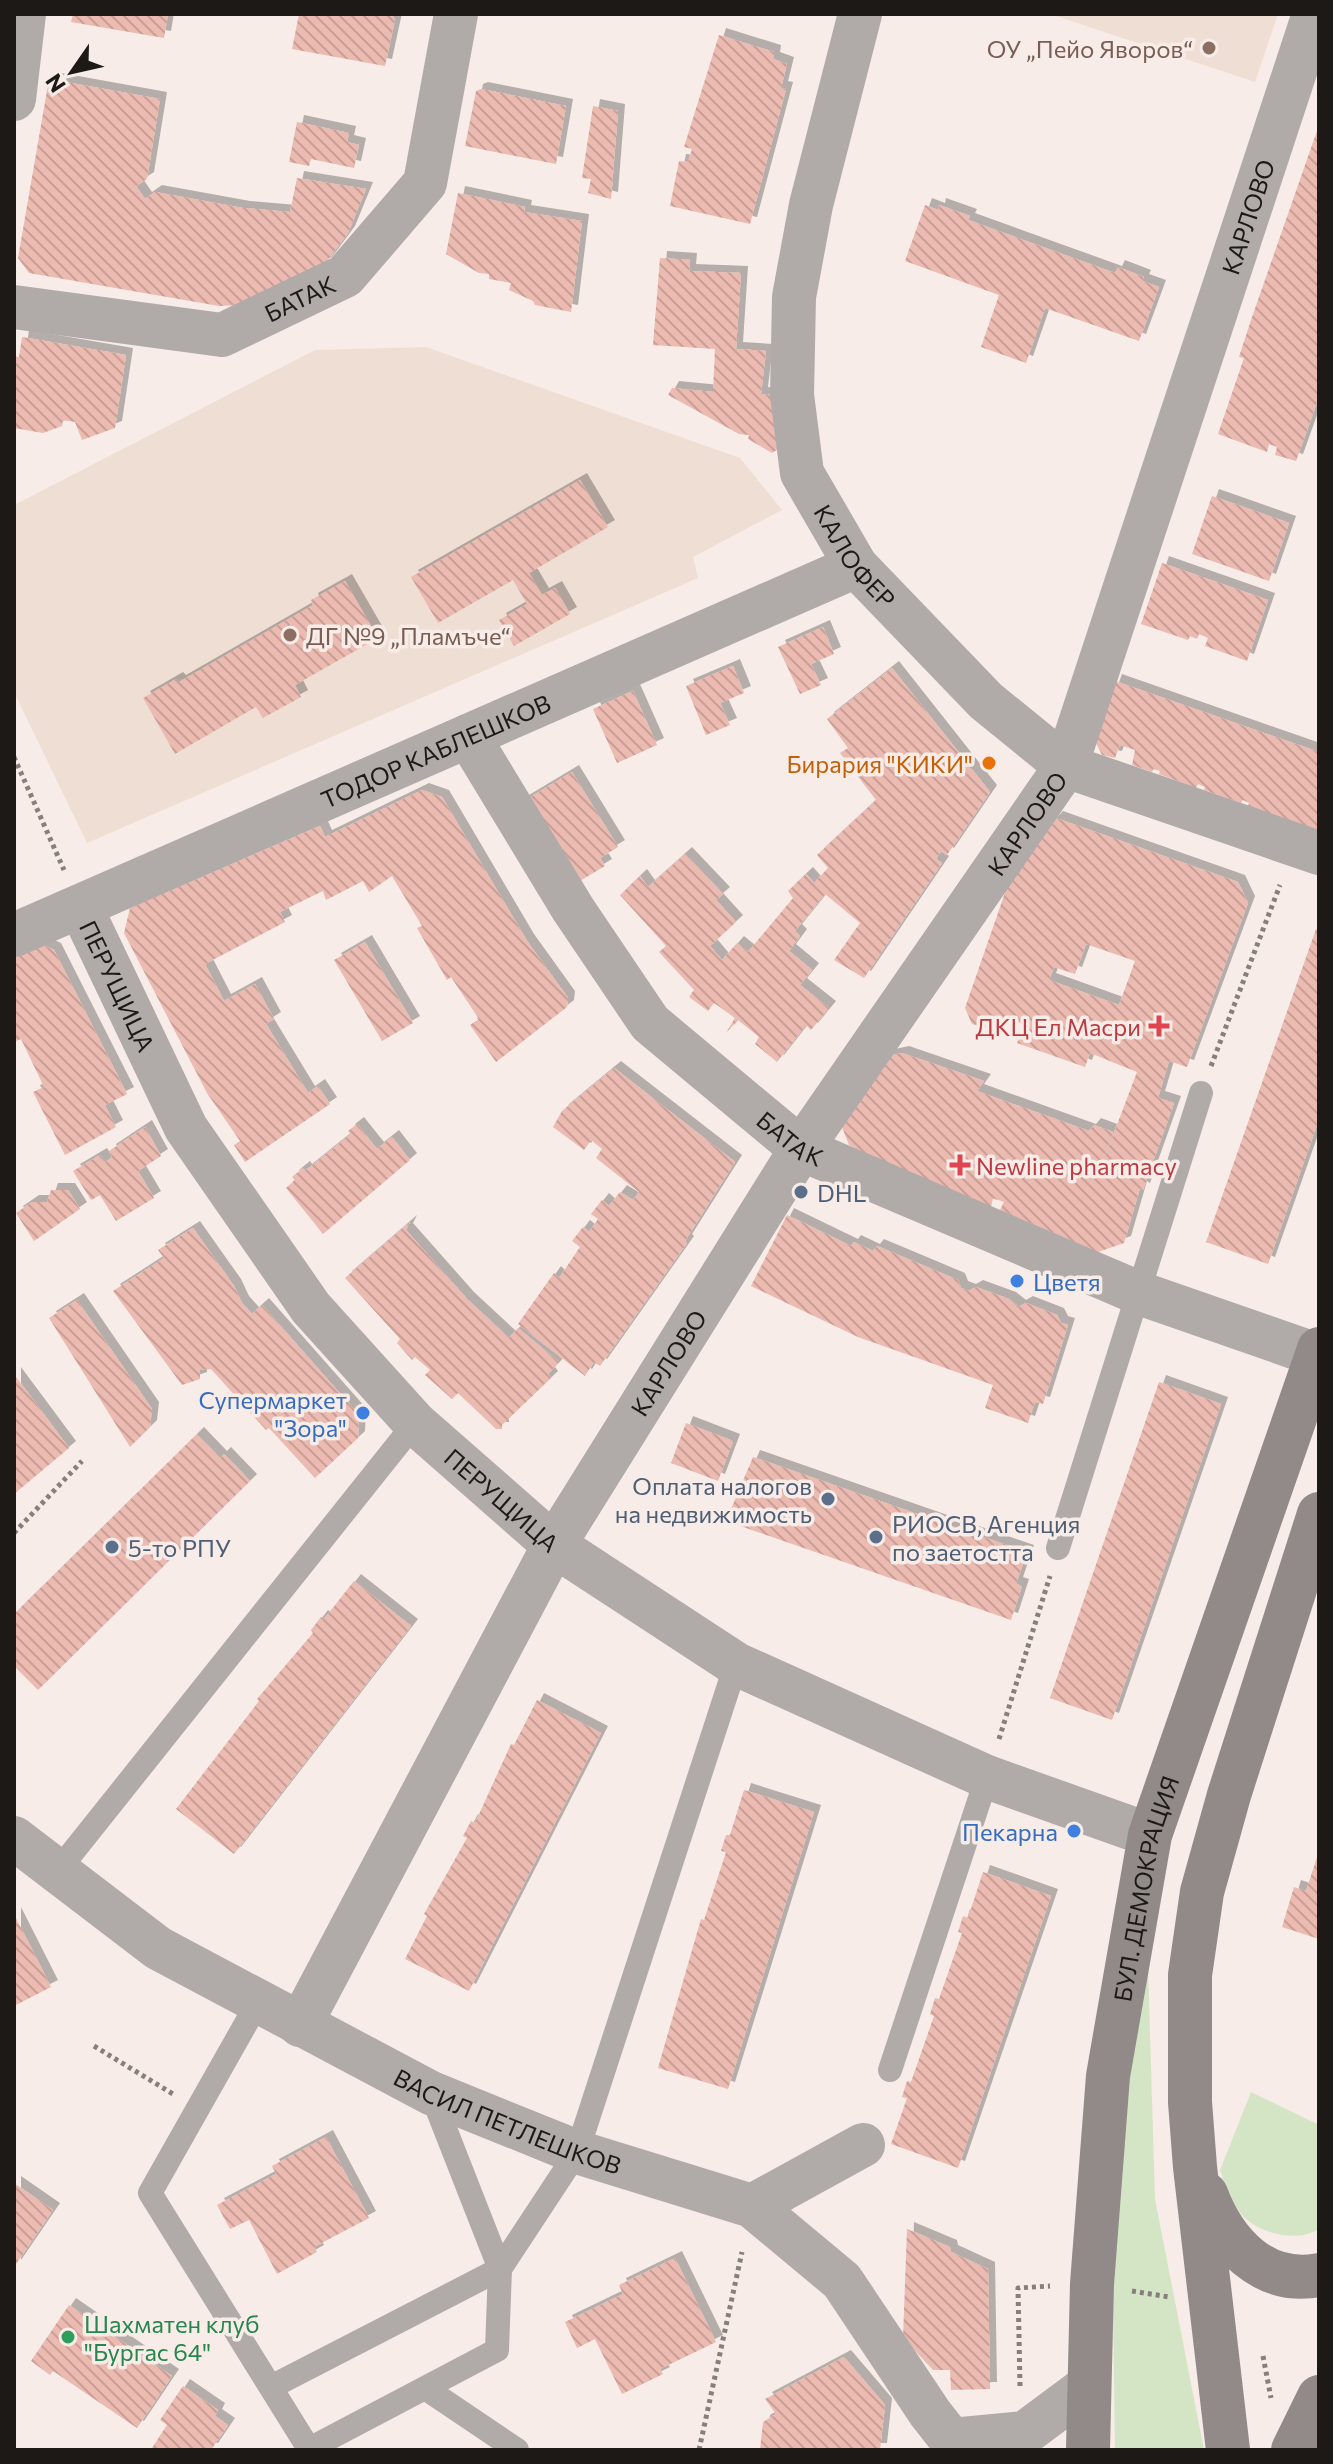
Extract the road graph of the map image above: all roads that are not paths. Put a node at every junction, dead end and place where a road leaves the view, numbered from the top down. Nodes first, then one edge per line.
1 (24, 14) edge
2 (456, 14) edge
3 (860, 14) edge
4 (1314, 14) edge
5 (14, 99) edge
6 (14, 307) edge
7 (856, 566) junction
8 (468, 736) junction
9 (1066, 766) junction
10 (1307, 849) edge
11 (81, 908) junction
12 (14, 935) edge
13 (1201, 1093) road end
14 (801, 1149) junction
15 (1139, 1293) junction
16 (1318, 1352) edge
17 (415, 1423) junction
18 (1316, 1532) edge
19 (554, 1545) junction
20 (1058, 1548) road end
21 (736, 1664) junction
22 (987, 1777) junction
23 (1150, 1835) junction
24 (14, 1838) edge
25 (56, 1873) junction
26 (257, 2004) junction
27 (300, 2025) junction
28 (890, 2070) dead end
29 (431, 2093) junction
30 (863, 2145) dead end
31 (577, 2152) junction
32 (1195, 2167) junction
33 (752, 2206) junction
34 (500, 2269) junction
35 (1319, 2275) edge
36 (271, 2387) junction
37 (1087, 2387) junction
38 (425, 2388) junction
39 (1319, 2397) edge
40 (954, 2447) edge
41 (517, 2450) edge
42 (1088, 2450) edge
43 (1228, 2450) edge
44 (1293, 2450) edge

1 - 5 street
2 - 6 street, БАТАК
3 - 7 street, КАЛОФЕР
4 - 9 street, КАРЛОВО
7 - 8 street, ТОДОР КАБЛЕШКОВ
7 - 9 street, КАЛОФЕР
8 - 11 street, ТОДОР КАБЛЕШКОВ
8 - 14 street, БАТАК
9 - 10 street, КАЛОФЕР
9 - 14 street, КАРЛОВО
11 - 12 street, ТОДОР КАБЛЕШКОВ
11 - 17 street, ПЕРУЩИЦА
13 - 15 lane
14 - 15 street, БАТАК
14 - 19 street, КАРЛОВО
15 - 16 street, БАТАК
15 - 20 lane
16 - 23 main road, БУЛ. ДЕМОКРАЦИЯ
17 - 19 street, ПЕРУЩИЦА
17 - 25 lane
18 - 32 main road
19 - 21 street, ПЕРУЩИЦА
19 - 27 street, КАРЛОВО
21 - 22 street, ПЕРУЩИЦА
21 - 31 lane
22 - 23 street, ПЕРУЩИЦА
22 - 28 lane
23 - 37 main road, БУЛ. ДЕМОКРАЦИЯ
24 - 25 street, ВАСИЛ ПЕТЛЕШКОВ
25 - 26 street, ВАСИЛ ПЕТЛЕШКОВ
26 - 27 street, ВАСИЛ ПЕТЛЕШКОВ
26 - 36 lane
27 - 29 street, ВАСИЛ ПЕТЛЕШКОВ
29 - 31 street, ВАСИЛ ПЕТЛЕШКОВ
29 - 34 lane
30 - 33 street
31 - 33 street, ВАСИЛ ПЕТЛЕШКОВ
31 - 34 lane
32 - 35 main road
32 - 43 main road
33 - 40 street, ВАСИЛ ПЕТЛЕШКОВ
34 - 36 lane
34 - 38 lane
36 - 38 lane
37 - 40 street
37 - 42 main road, БУЛ. ДЕМОКРАЦИЯ
38 - 41 lane
39 - 44 main road

